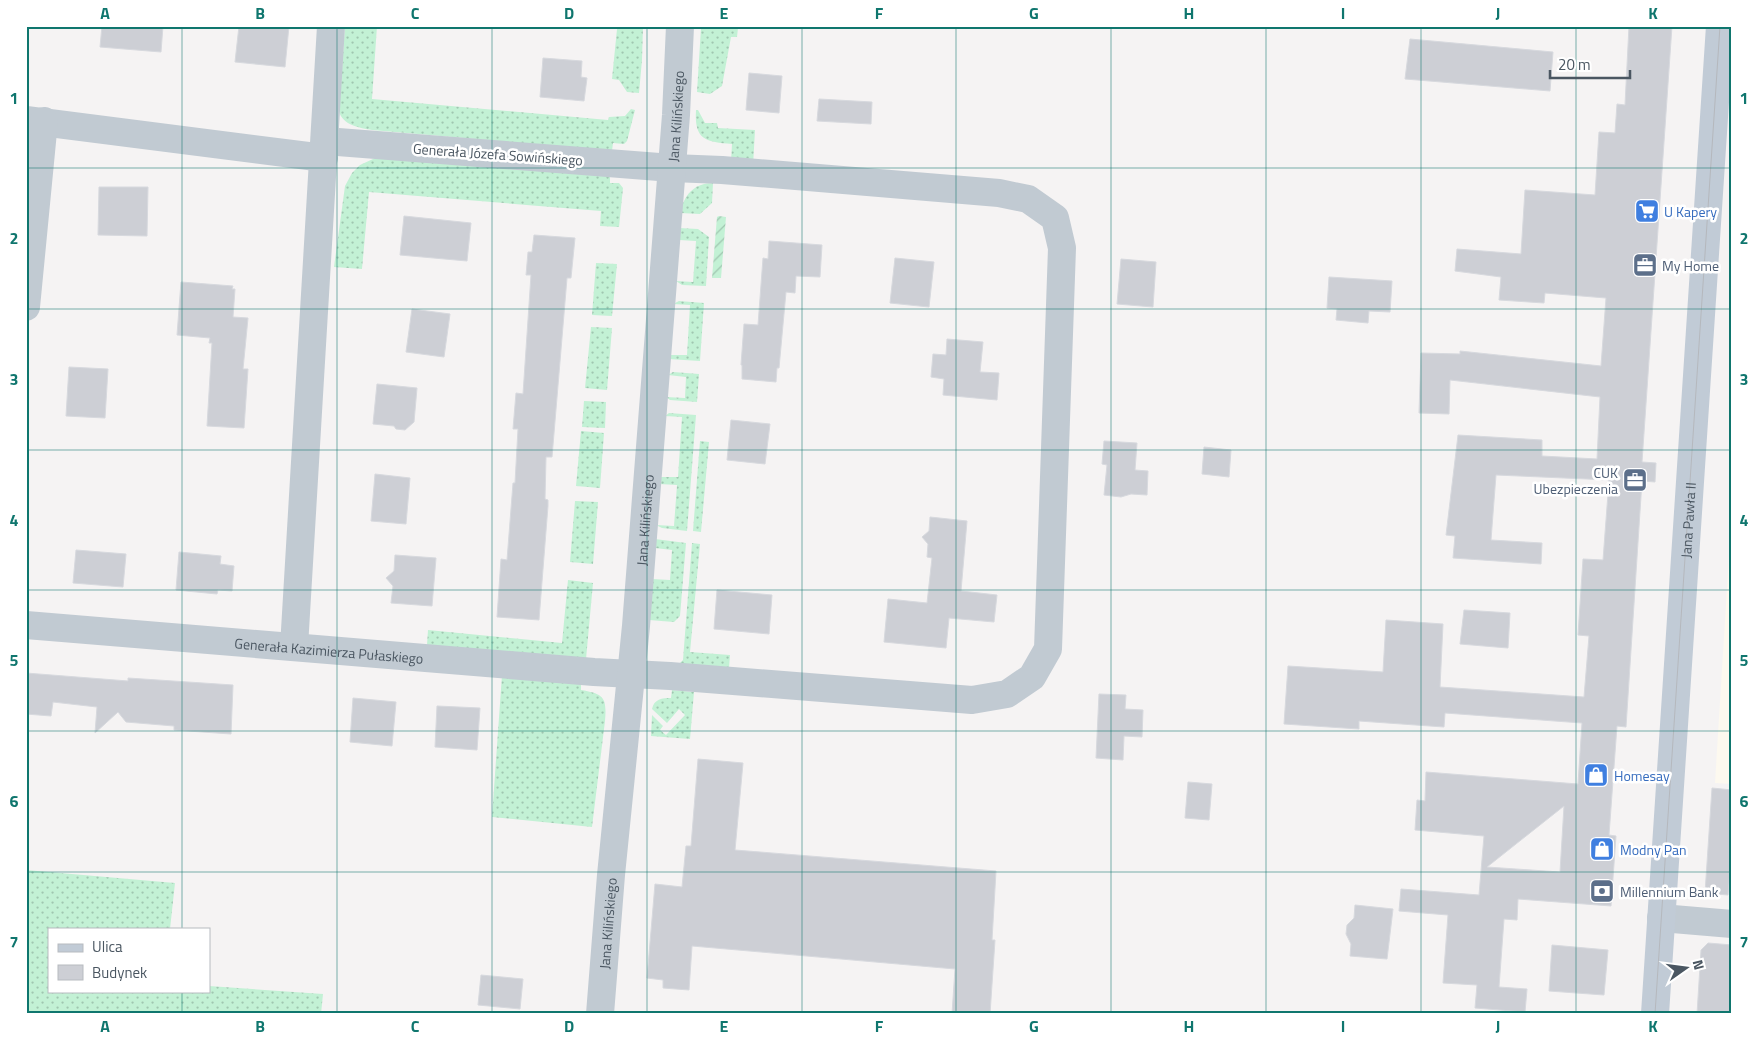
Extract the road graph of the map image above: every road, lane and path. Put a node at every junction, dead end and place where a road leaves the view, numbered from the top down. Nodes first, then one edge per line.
1 (331, 26) edge
2 (680, 26) edge
3 (1720, 26) edge
4 (35, 120) edge
5 (324, 149) junction
6 (672, 168) junction
7 (26, 307) edge
8 (26, 625) edge
9 (294, 647) junction
10 (632, 674) junction
11 (1661, 918) junction
12 (1732, 924) edge
13 (600, 1014) edge
14 (1655, 1014) edge

1 - 5 street
2 - 6 street, Jana Kilińskiego
3 - 11 main road, Jana Pawła II
4 - 5 street, Generała Józefa Sowińskiego
4 - 7 street
5 - 6 street, Generała Józefa Sowińskiego
5 - 9 street
6 - 10 street, Jana Kilińskiego
6 - 10 street, Generała Józefa Sowińskiego
8 - 9 street, Generała Kazimierza Pułaskiego
9 - 10 street, Generała Kazimierza Pułaskiego
10 - 13 street, Jana Kilińskiego
11 - 12 street
11 - 14 main road, Jana Pawła II

